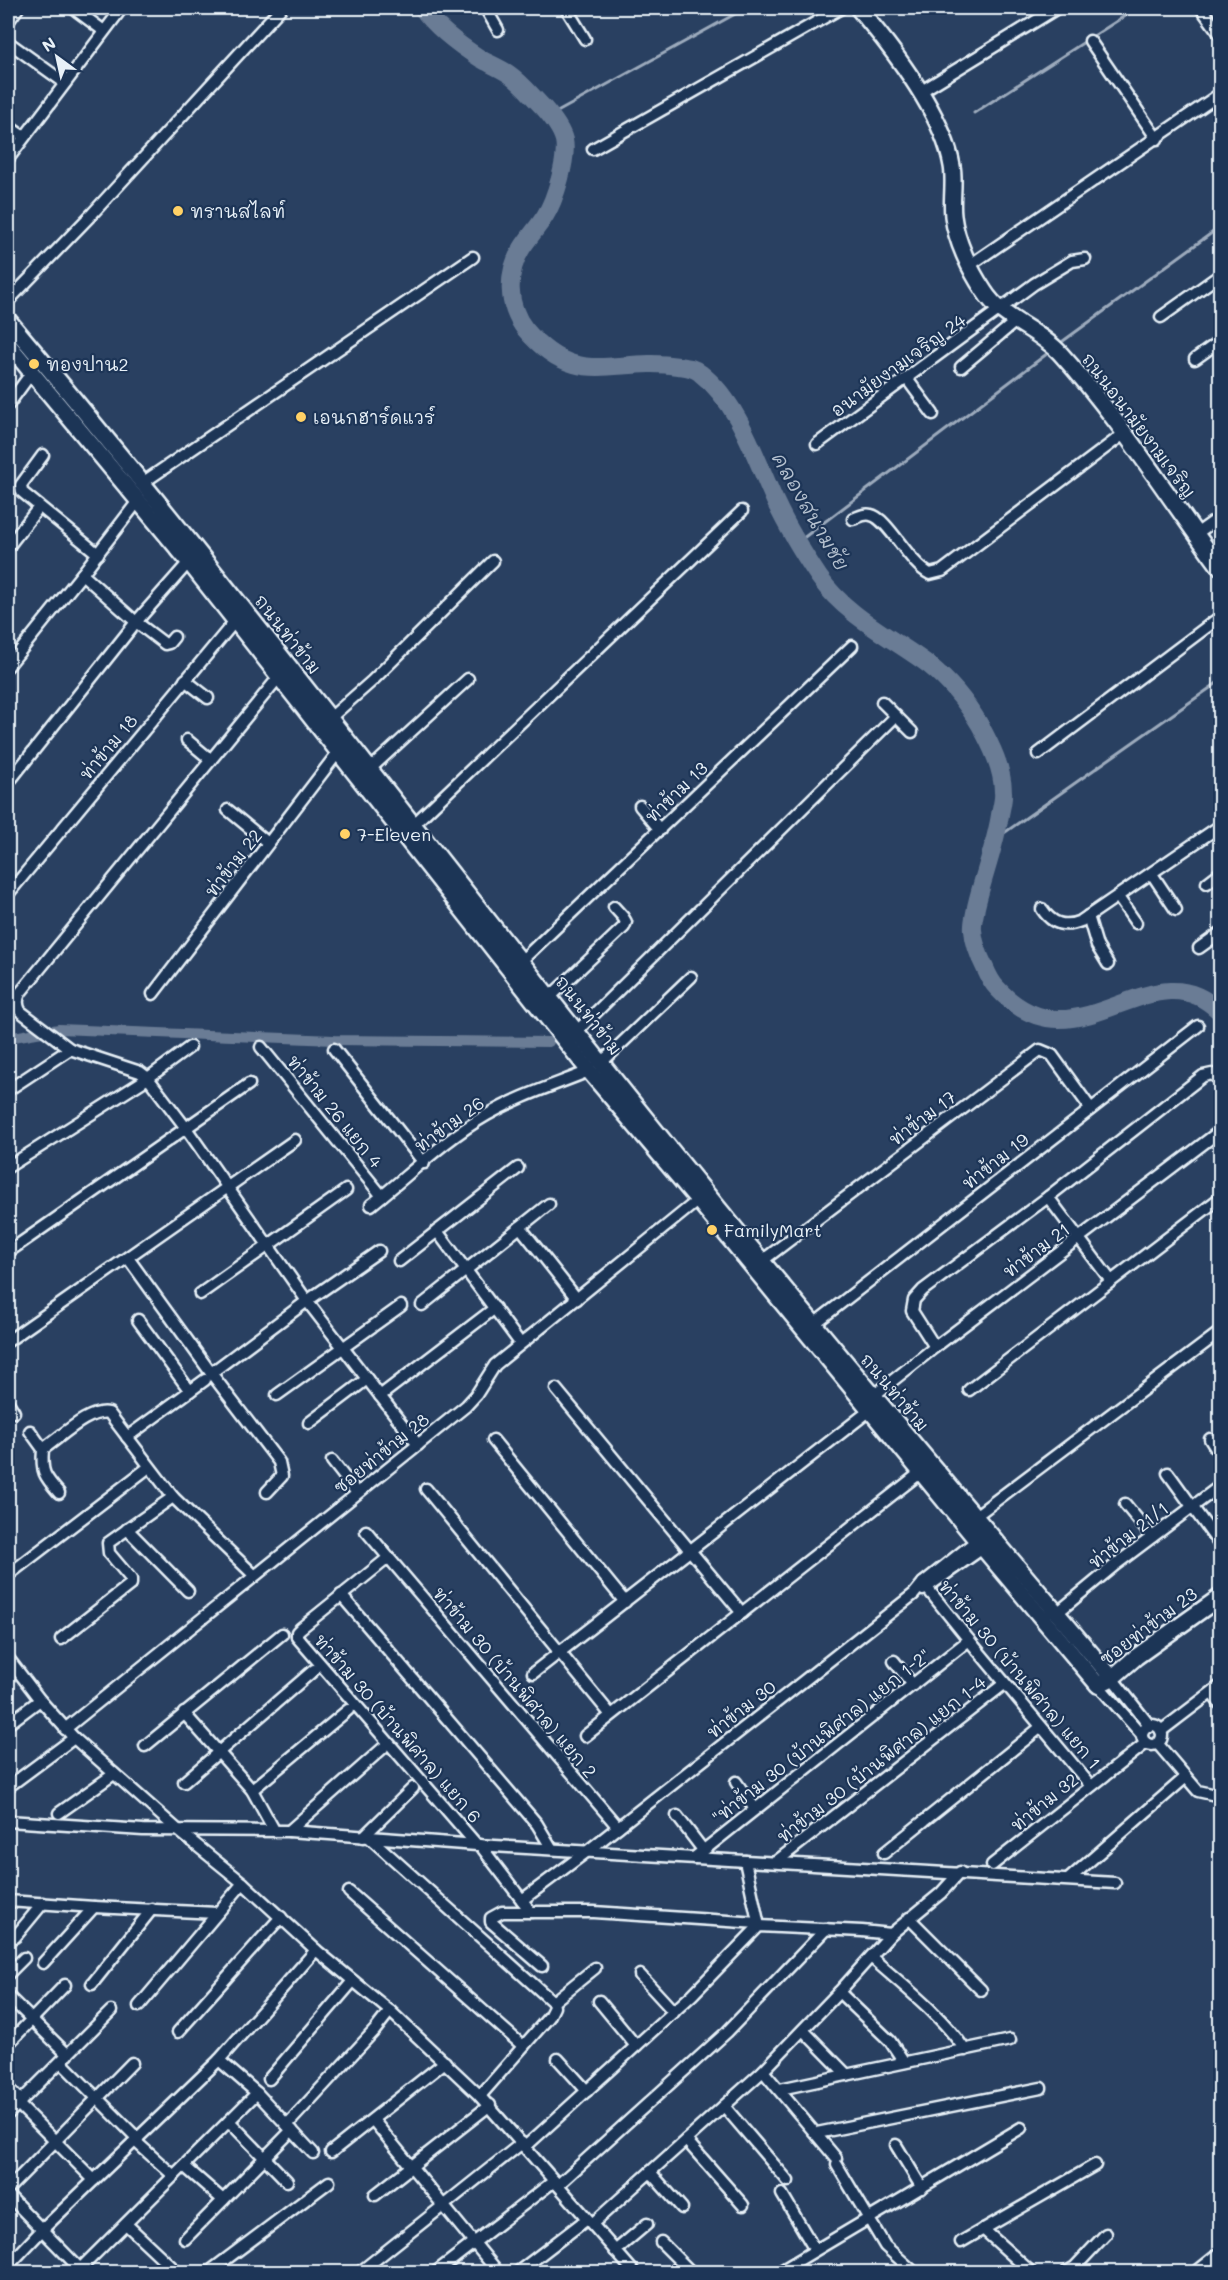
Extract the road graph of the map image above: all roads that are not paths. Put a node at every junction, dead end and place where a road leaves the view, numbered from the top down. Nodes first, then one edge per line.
1 (18, 8) edge
2 (73, 8) edge
3 (122, 8) edge
4 (486, 8) edge
5 (566, 8) edge
6 (842, 8) edge
7 (858, 8) edge
8 (1057, 8) edge
9 (1201, 8) edge
10 (274, 10) edge
11 (8, 22) edge
12 (498, 30) dead end
13 (104, 31) junction
14 (1221, 34) edge
15 (585, 39) dead end
16 (8, 42) edge
17 (1090, 42) dead end
18 (65, 83) junction
19 (920, 92) junction
20 (1221, 94) edge
21 (8, 126) edge
22 (24, 137) junction
23 (1157, 139) junction
24 (593, 149) dead end
25 (8, 159) edge
26 (473, 257) dead end
27 (1085, 259) dead end
28 (970, 265) junction
29 (1221, 275) edge
30 (8, 301) edge
31 (998, 310) junction
32 (1161, 316) dead end
33 (8, 320) edge
34 (1016, 321) junction
35 (1221, 341) edge
36 (8, 344) edge
37 (1195, 359) dead end
38 (961, 367) dead end
39 (32, 372) junction
40 (907, 379) junction
41 (8, 405) edge
42 (933, 414) dead end
43 (1125, 433) junction
44 (817, 444) dead end
45 (43, 455) dead end
46 (141, 484) junction
47 (138, 501) junction
48 (39, 507) junction
49 (742, 511) dead end
50 (1221, 517) edge
51 (853, 519) dead end
52 (1196, 534) junction
53 (8, 547) edge
54 (98, 554) junction
55 (493, 561) dead end
56 (189, 562) junction
57 (1221, 567) edge
58 (82, 574) junction
59 (1221, 617) edge
60 (235, 621) junction
61 (136, 622) junction
62 (174, 637) dead end
63 (852, 646) dead end
64 (8, 666) edge
65 (278, 678) junction
66 (468, 679) dead end
67 (185, 680) junction
68 (208, 698) dead end
69 (882, 702) dead end
70 (896, 716) junction
71 (329, 719) junction
72 (912, 732) dead end
73 (187, 740) dead end
74 (339, 751) junction
75 (1038, 754) dead end
76 (211, 760) junction
77 (369, 770) junction
78 (8, 783) edge
79 (640, 806) dead end
80 (228, 810) dead end
81 (413, 825) junction
82 (1221, 826) edge
83 (660, 830) junction
84 (268, 843) junction
85 (439, 870) junction
86 (1221, 873) edge
87 (1152, 874) junction
88 (1207, 883) dead end
89 (8, 894) edge
90 (1118, 897) junction
91 (614, 907) dead end
92 (1042, 909) dead end
93 (1176, 910) dead end
94 (1088, 916) junction
95 (1137, 923) dead end
96 (1221, 933) edge
97 (1199, 948) dead end
98 (521, 961) junction
99 (1108, 964) dead end
100 (691, 977) dead end
101 (153, 994) dead end
102 (550, 997) junction
103 (1198, 1026) dead end
104 (577, 1030) junction
105 (190, 1047) dead end
106 (261, 1047) dead end
107 (70, 1049) junction
108 (334, 1049) dead end
109 (595, 1067) junction
110 (148, 1078) junction
111 (1221, 1080) edge
112 (249, 1084) dead end
113 (8, 1090) edge
114 (1091, 1108) junction
115 (186, 1128) junction
116 (1221, 1131) edge
117 (295, 1140) dead end
118 (424, 1162) junction
119 (8, 1167) edge
120 (518, 1168) dead end
121 (227, 1188) junction
122 (346, 1190) dead end
123 (382, 1196) junction
124 (703, 1197) junction
125 (1048, 1197) junction
126 (1221, 1198) edge
127 (549, 1204) dead end
128 (371, 1205) dead end
129 (520, 1227) junction
130 (437, 1231) junction
131 (1079, 1238) junction
132 (268, 1245) junction
133 (379, 1251) dead end
134 (8, 1252) edge
135 (128, 1258) junction
136 (399, 1260) dead end
137 (762, 1261) junction
138 (466, 1271) junction
139 (1111, 1281) junction
140 (200, 1294) dead end
141 (577, 1299) junction
142 (307, 1301) junction
143 (422, 1305) dead end
144 (400, 1306) dead end
145 (495, 1308) junction
146 (138, 1320) dead end
147 (814, 1324) junction
148 (1221, 1332) edge
149 (8, 1341) edge
150 (520, 1343) junction
151 (934, 1347) junction
152 (342, 1348) junction
153 (208, 1377) junction
154 (367, 1379) junction
155 (556, 1389) dead end
156 (969, 1390) dead end
157 (190, 1391) junction
158 (277, 1395) dead end
159 (380, 1396) junction
160 (8, 1402) edge
161 (871, 1404) junction
162 (14, 1412) dead end
163 (309, 1423) dead end
164 (30, 1431) dead end
165 (127, 1437) junction
166 (1210, 1439) dead end
167 (493, 1440) dead end
168 (418, 1444) junction
169 (44, 1449) junction
170 (1221, 1455) edge
171 (332, 1461) dead end
172 (148, 1467) junction
173 (920, 1473) junction
174 (1168, 1473) dead end
175 (1221, 1486) edge
176 (426, 1490) dead end
177 (267, 1492) dead end
178 (59, 1493) dead end
179 (357, 1493) junction
180 (173, 1497) junction
181 (1125, 1504) dead end
182 (1192, 1506) junction
183 (974, 1517) junction
184 (127, 1529) junction
185 (366, 1531) dead end
186 (1152, 1537) junction
187 (979, 1544) junction
188 (1221, 1545) edge
189 (689, 1551) junction
190 (388, 1558) junction
191 (8, 1575) edge
192 (255, 1575) junction
193 (926, 1585) junction
194 (188, 1591) dead end
195 (342, 1595) junction
196 (1221, 1597) edge
197 (625, 1602) junction
198 (742, 1613) junction
199 (1057, 1613) junction
200 (282, 1634) dead end
201 (61, 1638) dead end
202 (969, 1640) junction
203 (560, 1652) junction
204 (8, 1661) edge
205 (894, 1661) dead end
206 (315, 1670) dead end
207 (533, 1673) dead end
208 (1112, 1678) junction
209 (1004, 1683) junction
210 (913, 1684) junction
211 (1098, 1685) junction
212 (1216, 1689) edge
213 (40, 1700) junction
214 (1221, 1704) edge
215 (348, 1710) dead end
216 (184, 1713) junction
217 (611, 1715) junction
218 (8, 1724) edge
219 (1150, 1726) junction
220 (1041, 1727) junction
221 (65, 1729) junction
222 (1161, 1731) junction
223 (585, 1736) dead end
224 (74, 1738) junction
225 (1148, 1740) junction
226 (145, 1746) dead end
227 (383, 1748) dead end
228 (218, 1751) junction
229 (114, 1774) junction
230 (1186, 1777) junction
231 (184, 1782) dead end
232 (736, 1782) dead end
233 (1091, 1786) junction
234 (8, 1787) edge
235 (413, 1788) dead end
236 (252, 1790) junction
237 (1216, 1795) dead end
238 (756, 1809) junction
239 (59, 1813) dead end
240 (677, 1816) dead end
241 (8, 1821) edge
242 (618, 1827) junction
243 (274, 1830) junction
244 (179, 1831) junction
245 (289, 1831) junction
246 (367, 1837) junction
247 (479, 1845) junction
248 (552, 1849) junction
249 (589, 1850) junction
250 (703, 1850) junction
251 (884, 1853) dead end
252 (694, 1858) junction
253 (745, 1861) junction
254 (777, 1861) junction
255 (992, 1865) dead end
256 (960, 1872) junction
257 (1070, 1879) junction
258 (1115, 1882) dead end
259 (243, 1883) junction
260 (349, 1892) dead end
261 (522, 1900) junction
262 (8, 1901) edge
263 (43, 1903) junction
264 (94, 1908) junction
265 (152, 1909) junction
266 (531, 1912) junction
267 (217, 1913) junction
268 (281, 1917) junction
269 (909, 1918) junction
270 (758, 1924) junction
271 (826, 1929) junction
272 (891, 1934) junction
273 (15, 1936) dead end
274 (316, 1950) junction
275 (871, 1957) junction
276 (24, 1958) dead end
277 (43, 1963) dead end
278 (542, 1966) dead end
279 (595, 1968) dead end
280 (8, 1974) edge
281 (640, 1975) dead end
282 (353, 1981) junction
283 (92, 1984) dead end
284 (65, 1985) dead end
285 (981, 1990) dead end
286 (839, 1992) junction
287 (8, 1996) edge
288 (599, 2001) dead end
289 (553, 2002) junction
290 (139, 2007) dead end
291 (111, 2011) dead end
292 (390, 2011) junction
293 (674, 2012) junction
294 (31, 2019) junction
295 (803, 2030) junction
296 (178, 2032) dead end
297 (1010, 2040) dead end
298 (8, 2044) edge
299 (523, 2046) junction
300 (636, 2046) junction
301 (965, 2050) junction
302 (64, 2058) junction
303 (558, 2059) dead end
304 (219, 2060) junction
305 (445, 2062) junction
306 (904, 2062) junction
307 (132, 2063) dead end
308 (763, 2071) junction
309 (847, 2075) junction
310 (270, 2079) dead end
311 (8, 2087) edge
312 (1041, 2088) dead end
313 (780, 2090) junction
314 (587, 2091) junction
315 (257, 2093) junction
316 (480, 2096) junction
317 (97, 2098) junction
318 (19, 2102) junction
319 (490, 2105) junction
320 (724, 2106) junction
321 (8, 2114) edge
322 (373, 2120) junction
323 (229, 2121) junction
324 (290, 2127) junction
325 (1021, 2128) dead end
326 (817, 2133) junction
327 (136, 2140) junction
328 (686, 2140) junction
329 (55, 2141) junction
330 (523, 2145) junction
331 (896, 2145) dead end
332 (313, 2152) dead end
333 (331, 2152) dead end
334 (265, 2158) junction
335 (1095, 2165) dead end
336 (184, 2166) junction
337 (411, 2167) junction
338 (650, 2172) junction
339 (174, 2176) junction
340 (94, 2180) junction
341 (287, 2181) dead end
342 (788, 2181) dead end
343 (329, 2182) dead end
344 (556, 2183) junction
345 (922, 2188) junction
346 (8, 2194) edge
347 (782, 2194) dead end
348 (375, 2195) dead end
349 (223, 2200) junction
350 (442, 2205) junction
351 (743, 2205) dead end
352 (682, 2208) dead end
353 (868, 2220) junction
354 (589, 2222) junction
355 (126, 2224) junction
356 (647, 2224) dead end
357 (982, 2229) junction
358 (42, 2230) junction
359 (1106, 2234) dead end
360 (185, 2239) dead end
361 (661, 2242) dead end
362 (961, 2242) dead end
363 (474, 2243) junction
364 (815, 2250) junction
365 (615, 2251) junction
366 (1221, 2256) edge
367 (8, 2266) edge
368 (81, 2271) edge
369 (1074, 2271) edge
370 (177, 2272) edge
371 (209, 2272) edge
372 (363, 2272) edge
373 (436, 2272) edge
374 (498, 2272) edge
375 (518, 2272) edge
376 (634, 2272) edge
377 (692, 2272) edge
378 (779, 2272) edge
379 (914, 2272) edge
380 (1031, 2272) edge
381 (1200, 2272) edge

1 - 11 street
2 - 13 street
3 - 13 street
4 - 12 street
5 - 15 street
6 - 24 street
7 - 19 street, ถนนอนามัยงามเจริญ
8 - 19 street
9 - 14 street
10 - 30 street
13 - 18 street
16 - 18 street
17 - 23 street
18 - 22 street
19 - 28 street, ถนนอนามัยงามเจริญ
20 - 23 street
21 - 22 street
22 - 25 street
23 - 28 street
26 - 46 street
27 - 31 street, อนามัยงามเจริญ 24
28 - 31 street, ถนนอนามัยงามเจริญ
29 - 32 street
31 - 34 street, ถนนอนามัยงามเจริญ
31 - 40 street, อนามัยงามเจริญ 24
33 - 46 street, ถนนท่าข้าม
34 - 38 street
34 - 43 street, ถนนอนามัยงามเจริญ
35 - 37 street
36 - 39 street, ถนนท่าข้าม
39 - 41 street
39 - 47 street, ถนนท่าข้าม
40 - 42 street
40 - 44 street, อนามัยงามเจริญ 24
43 - 51 street
43 - 52 street, ถนนอนามัยงามเจริญ
45 - 48 street
46 - 71 street, ถนนท่าข้าม
47 - 54 street
47 - 56 street, ถนนท่าข้าม
48 - 53 street
48 - 54 street
49 - 81 street
50 - 52 street
52 - 57 street, ถนนอนามัยงามเจริญ
54 - 58 street
55 - 71 street
56 - 60 street, ถนนท่าข้าม
56 - 61 street
58 - 61 street
58 - 64 street
59 - 75 street
60 - 65 street, ถนนท่าข้าม
60 - 67 street, ท่าข้าม 18
61 - 62 street
61 - 78 street
63 - 83 street, ท่าข้าม 13
65 - 74 street, ถนนท่าข้าม
65 - 76 street
66 - 77 street
67 - 68 street
67 - 89 street, ท่าข้าม 18
69 - 70 street
70 - 72 street
70 - 104 street
71 - 77 street, ถนนท่าข้าม
73 - 76 street
74 - 84 street, ท่าข้าม 22
74 - 85 street, ถนนท่าข้าม
76 - 107 street
77 - 81 street, ถนนท่าข้าม
79 - 83 street
80 - 84 street
81 - 85 street, ถนนท่าข้าม
82 - 87 street
83 - 98 street, ท่าข้าม 13
84 - 101 street, ท่าข้าม 22
85 - 98 street, ถนนท่าข้าม
85 - 109 street, ถนนท่าข้าม
86 - 88 street
87 - 90 street
87 - 93 street
90 - 94 street
90 - 95 street
91 - 102 street
92 - 94 street
94 - 99 street
96 - 97 street
98 - 102 street, ถนนท่าข้าม
100 - 109 street
102 - 104 street, ถนนท่าข้าม
103 - 114 street, ท่าข้าม 19
104 - 109 street, ถนนท่าข้าม
105 - 110 street
106 - 123 street, ท่าข้าม 26 แยก 4
107 - 110 street
107 - 113 street
108 - 118 street
109 - 118 street, ท่าข้าม 26
109 - 124 street, ถนนท่าข้าม
110 - 115 street
110 - 119 street
111 - 125 street
112 - 115 street
114 - 137 street, ท่าข้าม 17
114 - 147 street, ท่าข้าม 19
115 - 121 street
115 - 134 street
116 - 131 street, ท่าข้าม 21
117 - 121 street
118 - 123 street, ท่าข้าม 26
120 - 130 street
121 - 132 street
121 - 135 street
122 - 132 street
123 - 128 street, ท่าข้าม 26
124 - 137 street, ถนนท่าข้าม
124 - 141 street, ซอยท่าข้าม 28
124 - 161 street, ถนนท่าข้าม
125 - 131 street
125 - 151 street
126 - 139 street
127 - 129 street
129 - 138 street
129 - 141 street
130 - 136 street
130 - 138 street
131 - 139 street
131 - 151 street, ท่าข้าม 21
132 - 140 street
132 - 142 street
133 - 142 street
135 - 149 street
135 - 153 street
137 - 147 street, ถนนท่าข้าม
138 - 143 street
138 - 145 street
139 - 156 street
141 - 150 street, ซอยท่าข้าม 28
142 - 152 street
142 - 153 street
144 - 152 street
145 - 150 street
145 - 159 street
146 - 157 street
147 - 161 street, ถนนท่าข้าม
148 - 183 street
150 - 168 street, ซอยท่าข้าม 28
151 - 161 street, ท่าข้าม 21
152 - 154 street
152 - 158 street
153 - 157 street
153 - 177 street
154 - 159 street
154 - 163 street
155 - 189 street
157 - 165 street
159 - 168 street
160 - 162 street
161 - 173 street, ถนนท่าข้าม
161 - 183 street, ถนนท่าข้าม
161 - 189 street, ท่าข้าม 21
164 - 169 street
165 - 169 street
165 - 172 street
166 - 170 street
167 - 197 street
168 - 179 street, ซอยท่าข้าม 28
169 - 178 street
171 - 179 street
172 - 180 street
172 - 191 street
173 - 187 street, ถนนท่าข้าม
173 - 198 street
174 - 182 street
175 - 182 street, ท่าข้าม 21/1
176 - 203 street
179 - 192 street, ซอยท่าข้าม 28
180 - 184 street
180 - 192 street
181 - 186 street
182 - 186 street, ท่าข้าม 21/1
182 - 188 street
183 - 199 street, ถนนท่าข้าม
184 - 194 street
184 - 201 street
185 - 190 street, ท่าข้าม 30 (บ้านพิศาล) แยก 2
186 - 199 street, ท่าข้าม 21/1
187 - 193 street, ท่าข้าม 30
187 - 211 street, ถนนท่าข้าม
189 - 197 street, ท่าข้าม 21
189 - 198 street
190 - 195 street
190 - 242 street, ท่าข้าม 30 (บ้านพิศาล) แยก 2
192 - 221 street, ซอยท่าข้าม 28
193 - 202 street, ท่าข้าม 30 (บ้านพิศาล) แยก 1
193 - 242 street, ท่าข้าม 30
195 - 247 street, ท่าข้าม 30 (บ้านพิศาล) แยก 6
195 - 248 street
196 - 208 street, ซอยท่าข้าม 23
197 - 203 street, ท่าข้าม 21
198 - 217 street
199 - 208 street, ถนนท่าข้าม
200 - 216 street
202 - 209 street, ท่าข้าม 30 (บ้านพิศาล) แยก 1
202 - 210 street, "ท่าข้าม 30 (บ้านพิศาล) แยก 1-2"
203 - 207 street, ท่าข้าม 21
203 - 217 street
204 - 213 street
205 - 210 street
206 - 228 street
208 - 211 street, ซอยท่าข้าม 23
208 - 219 street, ถนนท่าข้าม
209 - 220 street, ท่าข้าม 30 (บ้านพิศาล) แยก 1
209 - 254 street, ท่าข้าม 30 (บ้านพิศาล) แยก 1-4
210 - 238 street, "ท่าข้าม 30 (บ้านพิศาล) แยก 1-2"
211 - 225 street, ถนนท่าข้าม
212 - 214 street
212 - 222 street
213 - 218 street
213 - 221 street
215 - 236 street
216 - 226 street
216 - 228 street
217 - 223 street
219 - 222 street
219 - 225 street, ท่าข้าม 32
220 - 233 street, ท่าข้าม 30 (บ้านพิศาล) แยก 1
220 - 251 street
221 - 224 street
222 - 225 street
224 - 229 street
224 - 234 street
225 - 230 street, ถนนท่าข้าม
225 - 233 street, ท่าข้าม 32
227 - 245 street
228 - 231 street
228 - 236 street
229 - 239 street
229 - 244 street
230 - 237 street, ถนนท่าข้าม
230 - 257 street
232 - 238 street
233 - 255 street, ท่าข้าม 32
235 - 246 street
236 - 243 street
238 - 250 street, "ท่าข้าม 30 (บ้านพิศาล) แยก 1-2"
240 - 250 street
241 - 244 street
242 - 249 street, ท่าข้าม 30
243 - 244 street
243 - 245 street
244 - 259 street
245 - 246 street
246 - 247 street
246 - 289 street
247 - 248 street
247 - 261 street, ท่าข้าม 30 (บ้านพิศาล) แยก 6
248 - 249 street
249 - 252 street
249 - 261 street, ท่าข้าม 30
250 - 252 street, "ท่าข้าม 30 (บ้านพิศาล) แยก 1-2"
252 - 253 street
253 - 254 street
253 - 270 street
254 - 256 street
256 - 257 street
256 - 269 street
257 - 258 street
259 - 267 street
259 - 268 street
260 - 299 street
261 - 266 street, ท่าข้าม 30 (บ้านพิศาล) แยก 6
262 - 263 street
263 - 264 street
263 - 273 street
264 - 265 street
264 - 277 street
265 - 267 street
265 - 283 street
266 - 270 street
266 - 278 street
267 - 290 street
268 - 274 street
268 - 296 street
269 - 272 street
269 - 285 street
270 - 271 street
270 - 293 street
271 - 272 street
271 - 344 street
272 - 275 street
274 - 282 street
274 - 304 street
275 - 286 street
275 - 301 street
276 - 280 street
279 - 289 street
281 - 293 street
282 - 292 street
282 - 310 street
284 - 294 street
286 - 295 street
286 - 306 street
287 - 294 street
288 - 300 street
289 - 299 street
291 - 302 street
292 - 305 street
292 - 324 street
293 - 300 street
294 - 298 street
294 - 302 street
295 - 308 street
295 - 309 street
297 - 301 street
299 - 316 street
300 - 314 street
301 - 306 street
302 - 317 street
302 - 318 street
303 - 314 street
304 - 315 street
304 - 327 street
305 - 316 street
305 - 322 street
306 - 309 street
307 - 317 street
308 - 313 street
308 - 320 street
309 - 313 street
311 - 318 street
312 - 326 street
313 - 326 street
314 - 330 street
315 - 323 street
315 - 324 street
316 - 319 street
317 - 327 street
317 - 329 street
318 - 321 street
318 - 329 street
319 - 330 street
319 - 337 street
320 - 328 street
320 - 342 street
322 - 333 street
322 - 337 street
323 - 334 street
323 - 336 street
324 - 332 street
324 - 334 street
325 - 345 street
326 - 353 street
327 - 339 street
327 - 340 street
328 - 338 street
328 - 351 street
329 - 340 street
329 - 346 street
330 - 344 street
330 - 350 street
331 - 345 street
334 - 341 street
334 - 349 street
335 - 357 street
336 - 339 street
336 - 349 street
337 - 348 street
337 - 350 street
338 - 352 street
338 - 354 street
339 - 355 street
340 - 358 street
343 - 371 street
344 - 354 street
344 - 363 street
345 - 353 street
346 - 358 street
347 - 364 street
349 - 360 street
350 - 363 street
350 - 372 street
353 - 364 street
353 - 379 street
354 - 365 street
354 - 375 street
355 - 368 street
355 - 370 street
356 - 365 street
357 - 362 street
357 - 380 street
358 - 367 street
358 - 368 street
359 - 369 street
361 - 377 street
363 - 373 street
363 - 374 street
364 - 378 street
365 - 376 street
366 - 381 street

